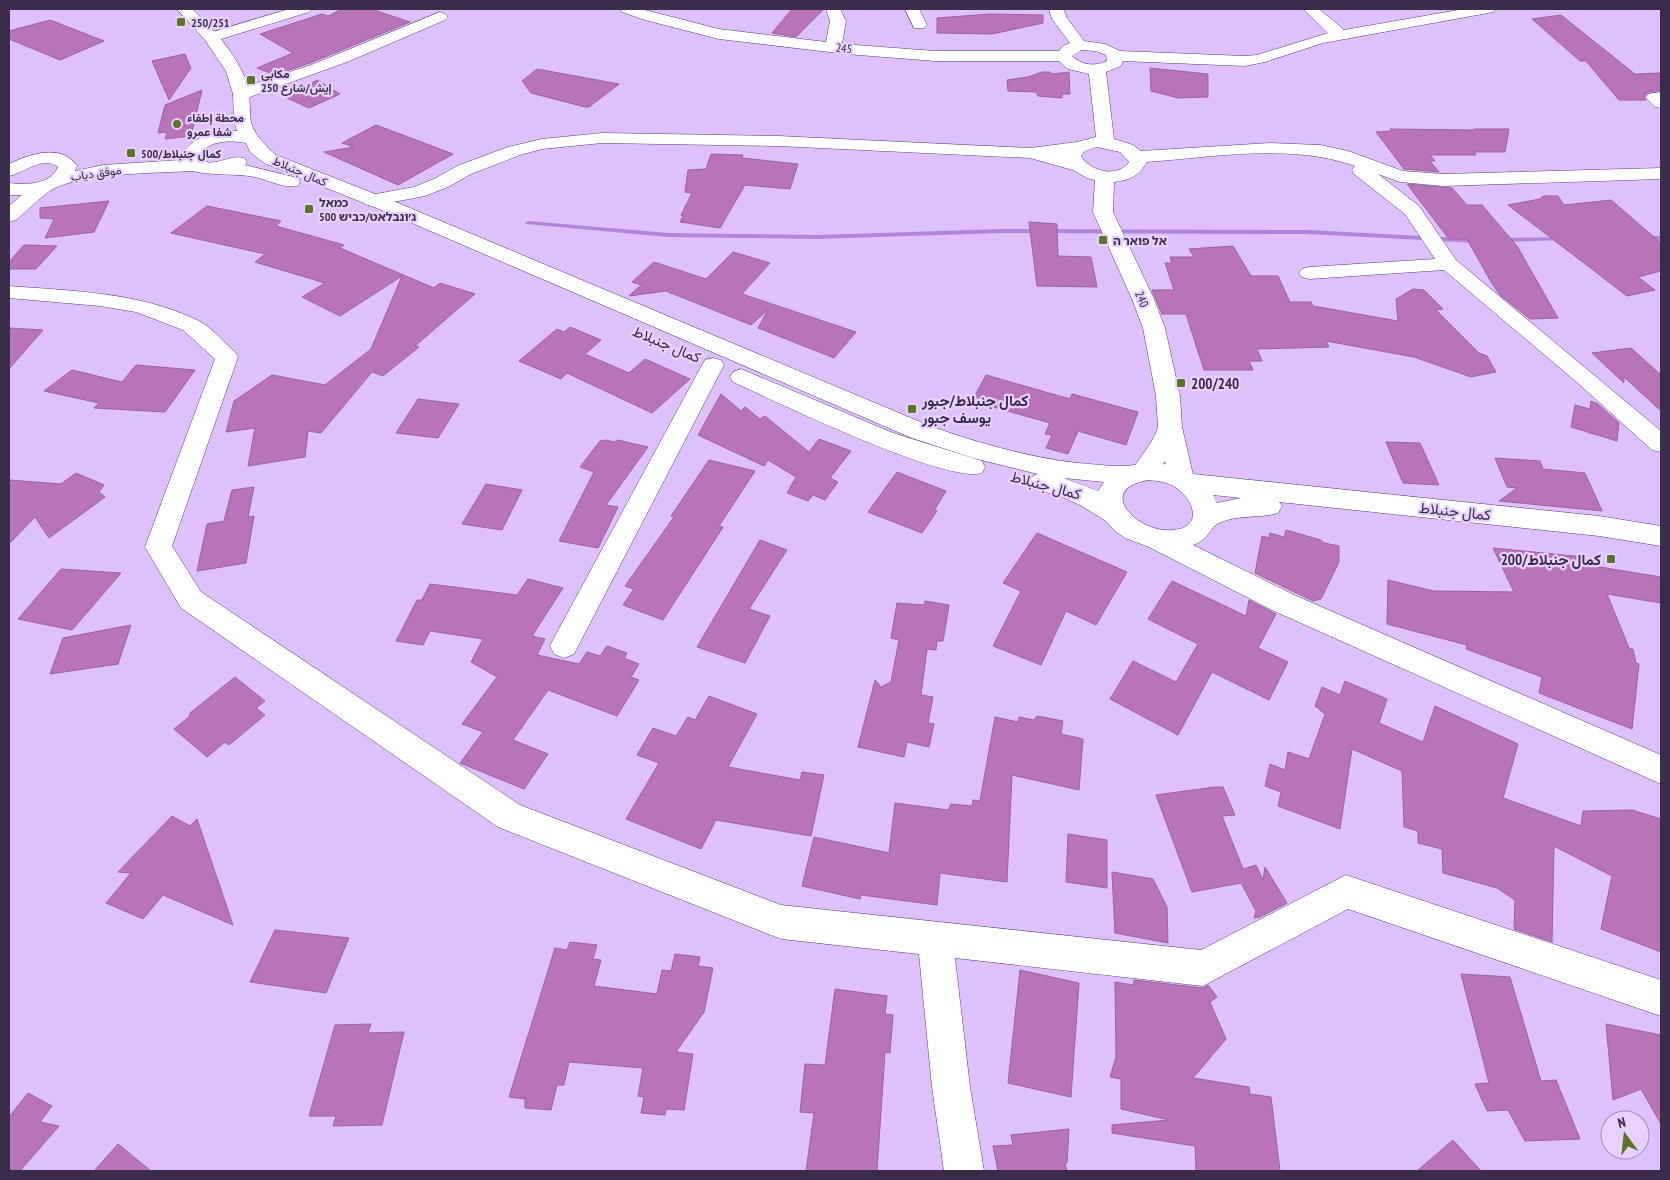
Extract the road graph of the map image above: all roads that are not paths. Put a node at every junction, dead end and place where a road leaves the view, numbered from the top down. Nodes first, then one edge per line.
1 (184, 9) edge
2 (304, 9) edge
3 (627, 9) edge
4 (833, 9) edge
5 (912, 9) edge
6 (1056, 9) edge
7 (1310, 9) edge
8 (1488, 9) edge
9 (440, 17) dead end
10 (920, 25) dead end
11 (1342, 36) junction
12 (212, 37) junction
13 (1079, 45) junction
14 (833, 47) junction
15 (1064, 56) junction
16 (1115, 56) junction
17 (1097, 69) junction
18 (1661, 97) edge
19 (241, 98) junction
20 (1661, 103) edge
21 (1106, 142) junction
22 (254, 143) junction
23 (1079, 147) junction
24 (199, 151) junction
25 (1030, 153) junction
26 (1342, 155) junction
27 (1137, 157) junction
28 (64, 161) junction
29 (1078, 166) junction
30 (14, 167) edge
31 (222, 167) junction
32 (1661, 173) edge
33 (1105, 176) junction
34 (52, 182) junction
35 (441, 183) junction
36 (9, 189) edge
37 (372, 200) junction
38 (9, 216) edge
39 (424, 221) junction
40 (1449, 264) junction
41 (1309, 273) dead end
42 (9, 292) edge
43 (714, 364) junction
44 (1170, 427) junction
45 (1661, 444) edge
46 (1137, 472) junction
47 (1185, 481) junction
48 (1114, 514) junction
49 (1204, 522) junction
50 (1661, 536) edge
51 (1154, 538) junction
52 (1661, 552) edge
53 (1248, 586) junction
54 (564, 646) dead end
55 (1661, 770) edge
56 (935, 939) junction
57 (1661, 998) edge
58 (964, 1171) edge

1 - 12 street
2 - 12 street
3 - 14 street, 245
4 - 14 street
5 - 10 street
6 - 13 street
7 - 11 street
8 - 11 street
9 - 19 street
11 - 16 street
12 - 19 street
13 - 15 street
13 - 16 street
14 - 15 street, 245
15 - 17 street
16 - 17 street
17 - 21 street
18 - 20 street
19 - 22 street
19 - 24 street
21 - 23 street
21 - 27 street
22 - 24 street
22 - 31 street
22 - 37 street, كمال جنبلاط
23 - 25 street
23 - 29 street
24 - 28 street, موفق دياب
24 - 31 street, كمال جنبلاط
24 - 34 street, موفق دياب
25 - 29 street
25 - 35 street
26 - 27 street
26 - 32 street
26 - 40 street
27 - 33 street
28 - 30 street, موفق دياب
28 - 34 street
29 - 33 street
31 - 43 street, كمال جنبلاط
33 - 44 street, 240
34 - 36 street, موفق دياب
34 - 38 street
35 - 37 street
35 - 39 street
36 - 38 street
37 - 39 street, كمال جنبلاط
39 - 46 street, كمال جنبلاط
40 - 41 street
40 - 45 street
42 - 56 street
43 - 48 street, كمال جنبلاط
43 - 54 street
44 - 46 street, 240
44 - 47 street, 240
46 - 47 street
46 - 48 street
47 - 49 street
47 - 50 street, كمال جنبلاط
48 - 51 street
49 - 51 street
49 - 52 street, كمال جنبلاط
49 - 53 street
51 - 53 street
53 - 55 street
56 - 57 street
56 - 58 street

